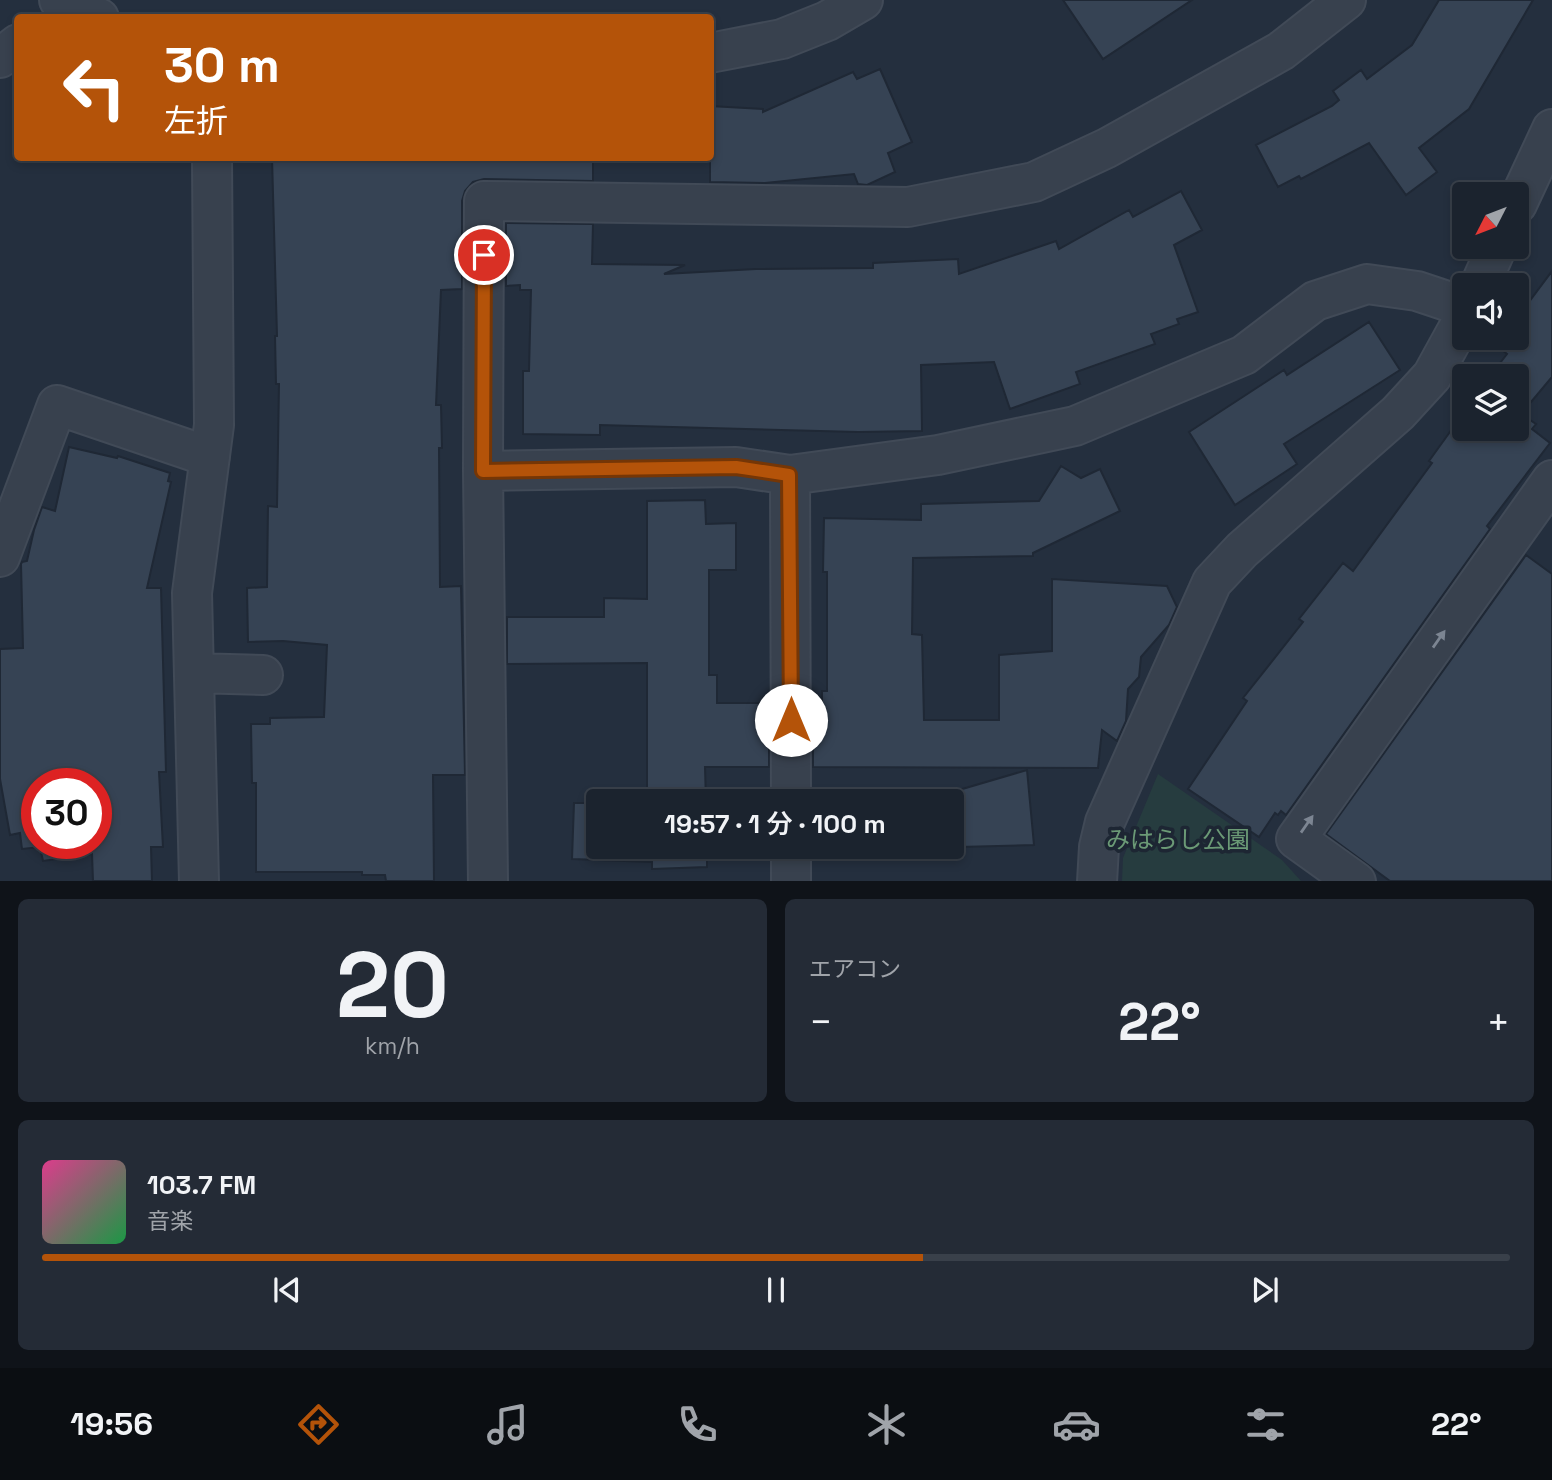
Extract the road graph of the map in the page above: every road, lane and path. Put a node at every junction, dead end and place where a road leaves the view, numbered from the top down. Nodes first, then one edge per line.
1 (863, 0) edge
2 (1346, 0) edge
3 (14, 47) edge
4 (714, 51) edge
5 (0, 58) edge
6 (1552, 129) edge
7 (212, 161) edge
8 (1527, 182) edge
9 (1452, 303) edge
10 (1452, 340) edge
11 (210, 457) junction
12 (483, 471) junction
13 (789, 475) junction
14 (1552, 480) edge
15 (0, 557) edge
16 (194, 673) junction
17 (263, 675) dead end
18 (791, 789) edge
19 (791, 859) edge
20 (200, 881) edge
21 (488, 881) edge
22 (791, 881) edge
23 (1097, 881) edge
24 (1356, 881) edge

1 - 4 street
2 - 12 street
3 - 5 street
6 - 8 street
7 - 11 street
9 - 13 street
10 - 23 street
11 - 15 street
11 - 16 street
12 - 13 street
12 - 21 street
13 - 18 street
24 -> 14 street
16 - 17 street
16 - 20 street
19 - 22 street

